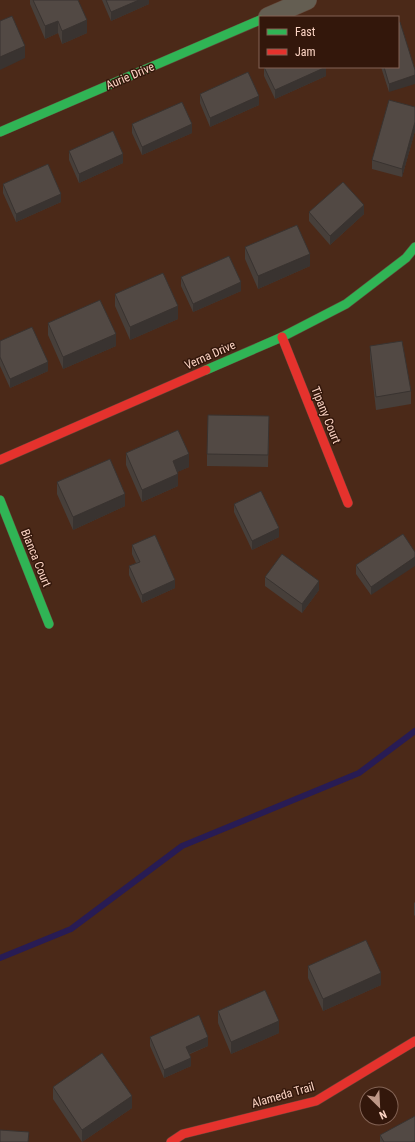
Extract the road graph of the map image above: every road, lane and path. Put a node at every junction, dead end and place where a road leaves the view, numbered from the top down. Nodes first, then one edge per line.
1 (307, 0) edge
2 (270, 16) edge
3 (259, 20) edge
4 (0, 132) edge
5 (415, 247) edge
6 (282, 337) junction
7 (0, 460) edge
8 (0, 500) edge
9 (348, 503) dead end
10 (49, 624) dead end
11 (415, 1041) edge
12 (171, 1142) edge

1 - 2 street
3 - 4 street, Aurie Drive
5 - 6 street, Verna Drive
6 - 7 street, Verna Drive
6 - 9 street, Tipany Court
8 - 10 street, Bianca Court
11 - 12 street, Alameda Trail

